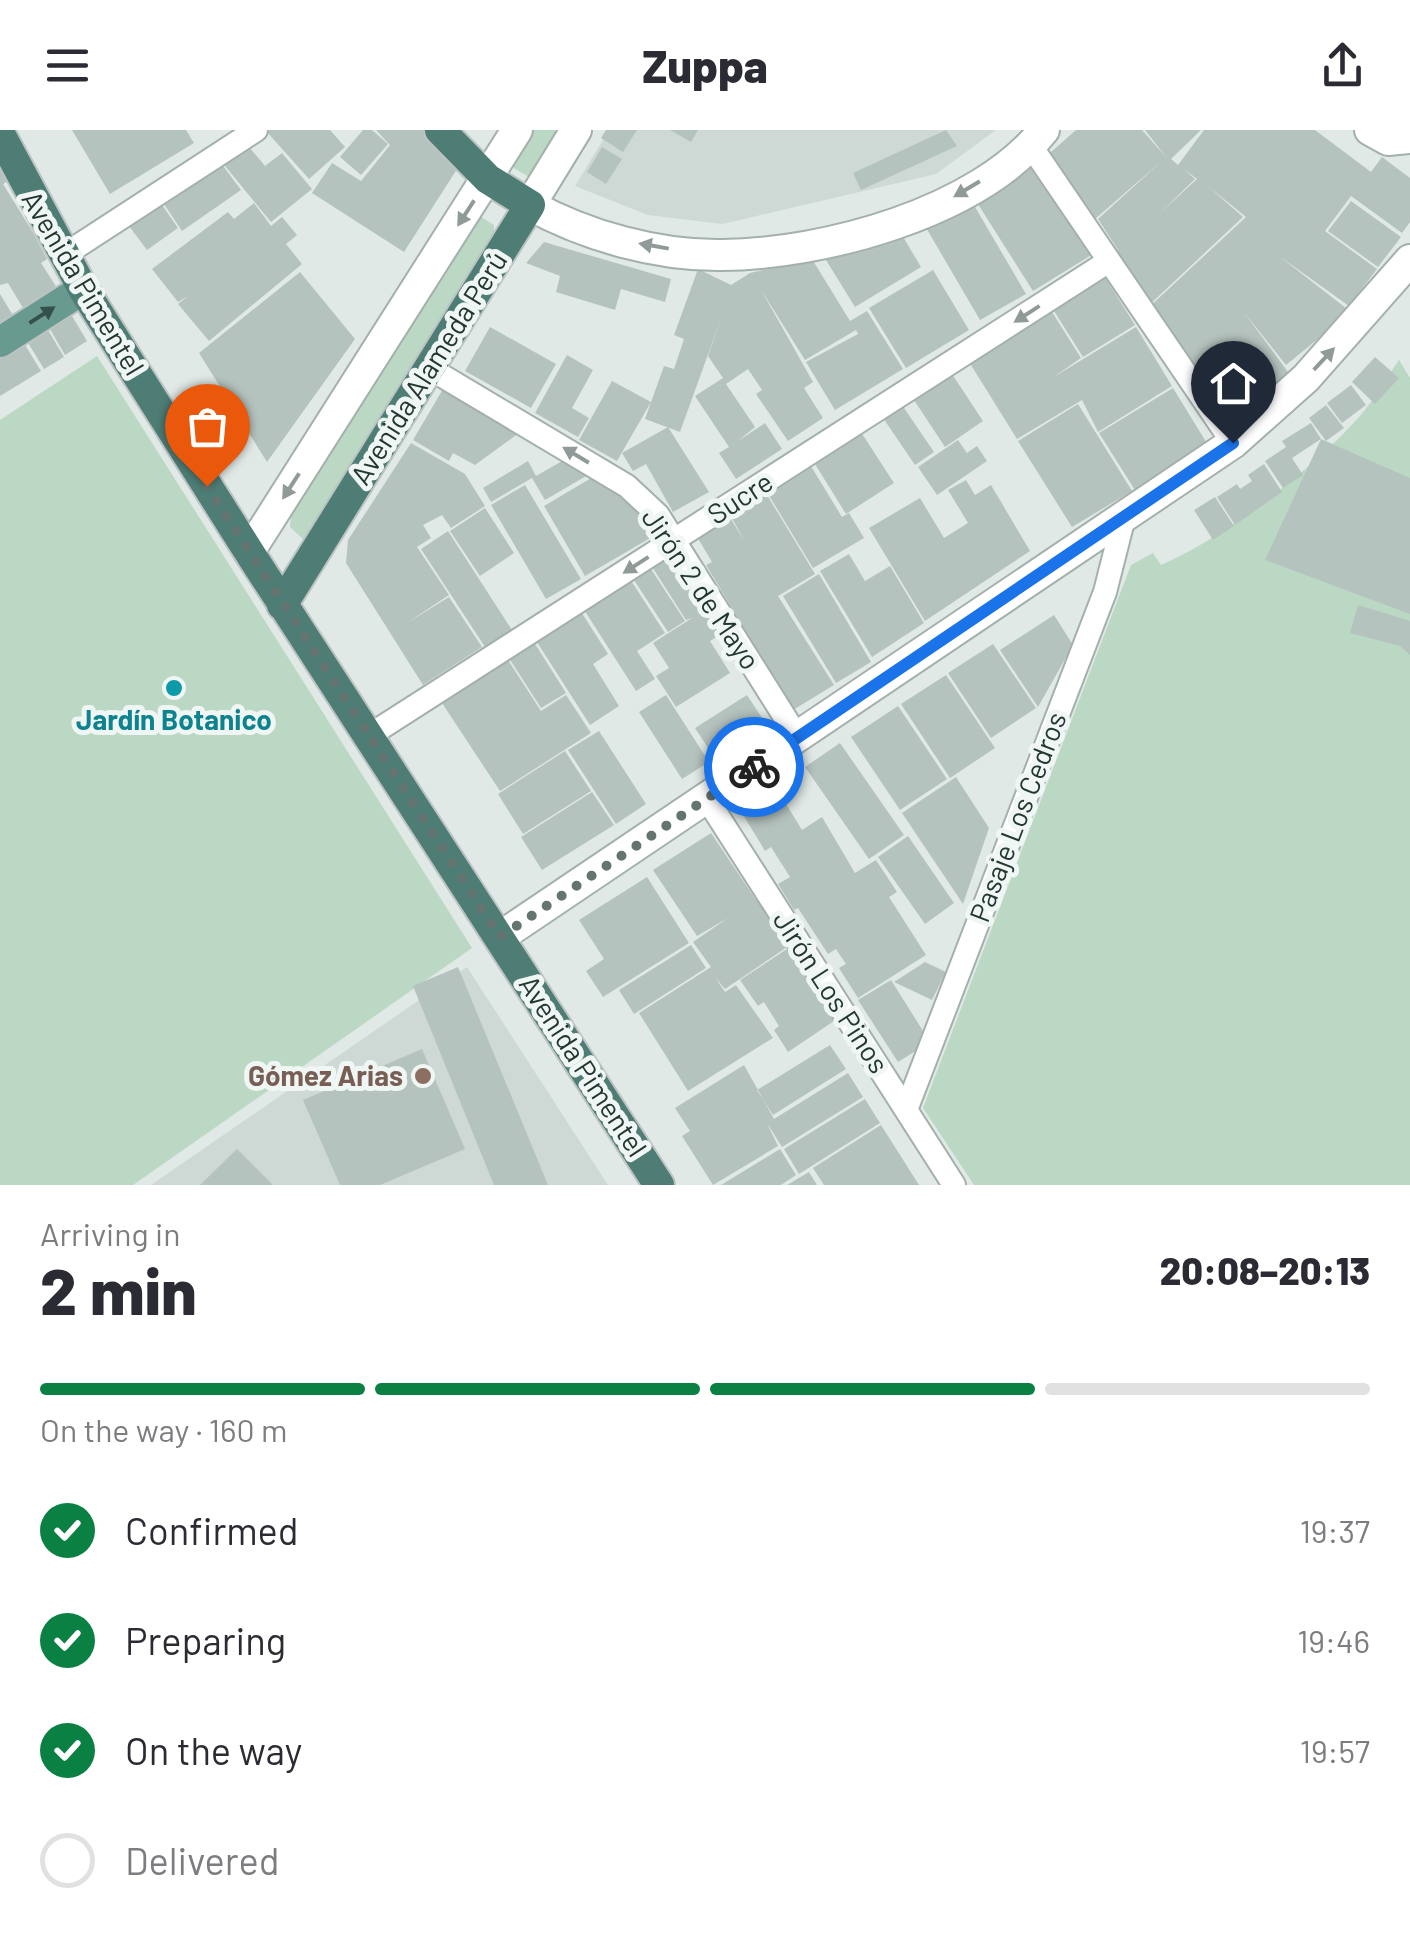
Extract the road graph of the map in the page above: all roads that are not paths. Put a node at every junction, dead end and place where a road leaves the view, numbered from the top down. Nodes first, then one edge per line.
1 (256, 130) edge
2 (440, 130) edge
3 (518, 130) edge
4 (576, 130) edge
5 (0, 134) edge
6 (1390, 136) edge
7 (1038, 138) edge
8 (1410, 164) edge
9 (488, 179) junction
10 (530, 204) junction
11 (64, 255) junction
12 (1410, 260) edge
13 (1109, 261) junction
14 (84, 288) junction
15 (0, 342) edge
16 (429, 368) junction
17 (1233, 443) junction
18 (1123, 521) junction
19 (674, 540) junction
20 (248, 552) junction
21 (282, 605) junction
22 (370, 735) junction
23 (798, 738) junction
24 (707, 799) junction
25 (500, 937) junction
26 (906, 1110) junction
27 (660, 1185) edge
28 (954, 1185) edge

1 - 11 street
2 - 9 highway
3 - 9 street, Avenida Alameda Perú
4 - 10 street, Avenida Alameda Perú
5 - 11 highway, Avenida Pimentel
6 - 8 street
7 -> 10 street
7 - 13 street
9 - 10 highway
9 -> 20 street, Avenida Alameda Perú
10 - 16 highway, Avenida Alameda Perú
11 - 14 highway, Avenida Pimentel
17 -> 12 street
13 - 17 street
13 -> 19 street, Sucre
15 -> 14 main road
14 - 20 highway, Avenida Pimentel
19 -> 16 street, Jirón 2 de Mayo
16 - 21 highway, Avenida Alameda Perú
17 - 18 street
18 - 23 street
18 - 26 street, Pasaje Los Cedros
19 -> 22 street, Sucre
19 - 23 street, Jirón 2 de Mayo
20 - 21 highway, Avenida Pimentel
21 - 22 highway, Avenida Pimentel
22 - 25 highway, Avenida Pimentel
23 - 24 street
24 - 25 street
24 - 26 street, Jirón Los Pinos
25 - 27 highway, Avenida Pimentel
26 - 28 street, Jirón Los Pinos

